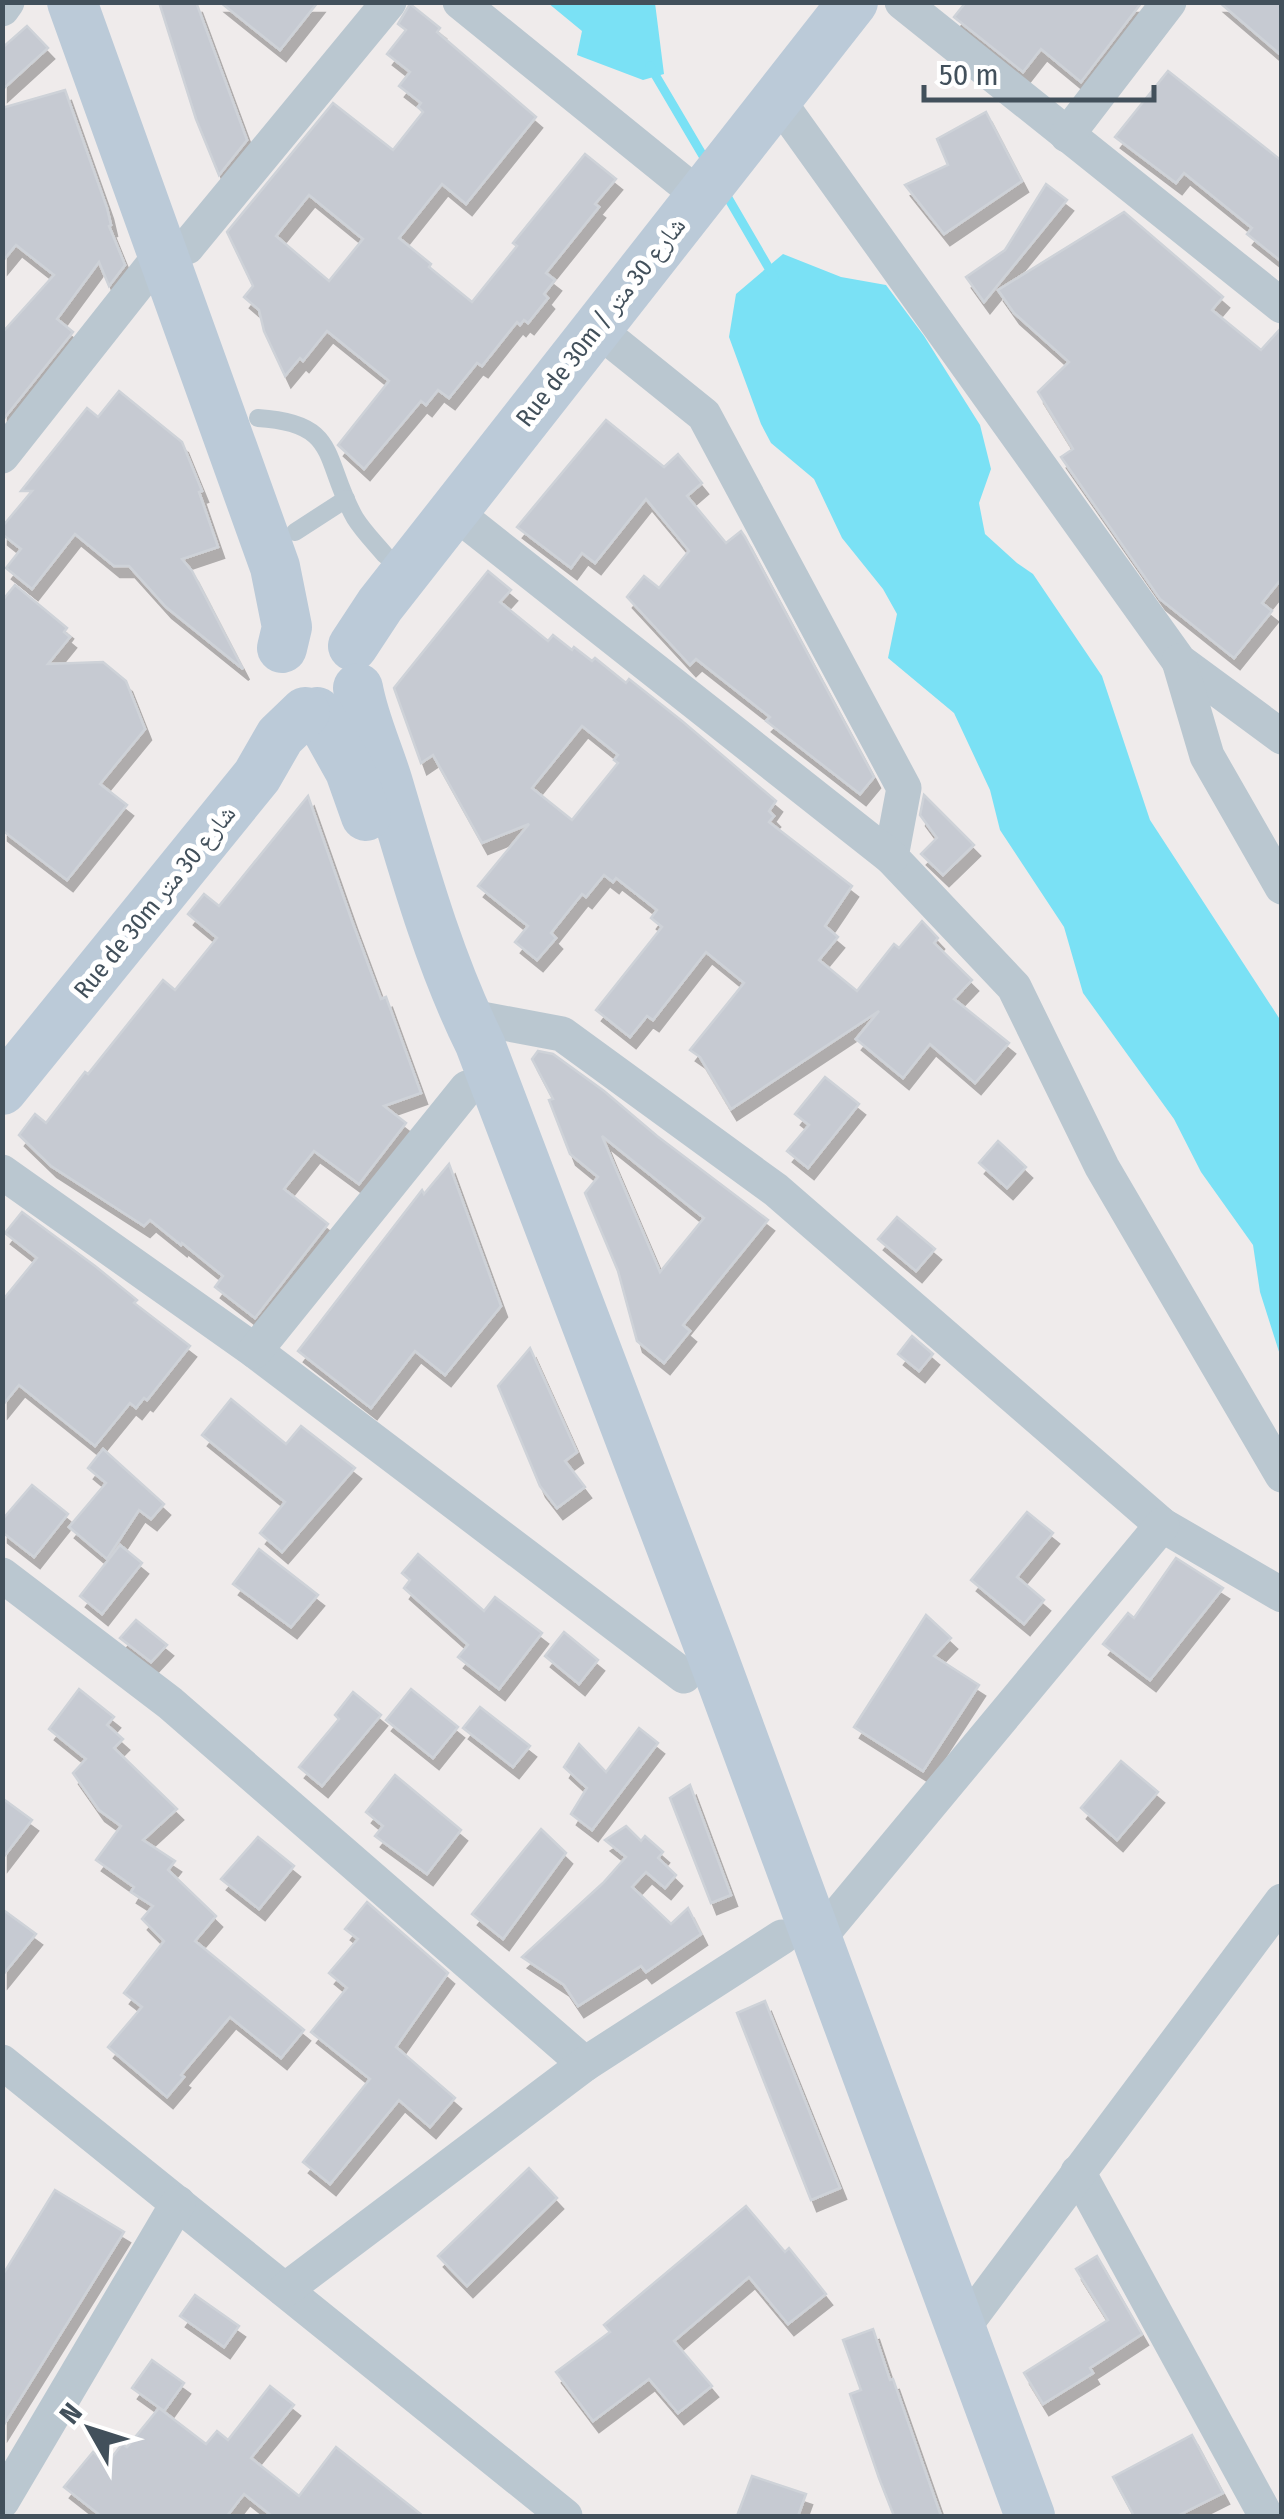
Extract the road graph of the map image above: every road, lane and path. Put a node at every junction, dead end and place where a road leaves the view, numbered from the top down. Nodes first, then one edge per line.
1 (7, 2) edge
2 (72, 2) edge
3 (104, 2) edge
4 (389, 2) edge
5 (460, 2) edge
6 (902, 2) edge
7 (1169, 2) edge
8 (838, 6) edge
9 (2, 8) edge
10 (764, 93) junction
11 (1068, 135) junction
12 (704, 171) junction
13 (174, 248) junction
14 (1282, 306) edge
15 (596, 328) junction
16 (258, 418) junction
17 (2, 456) edge
18 (346, 500) junction
19 (453, 511) junction
20 (295, 532) junction
21 (386, 556) junction
22 (1179, 660) junction
23 (317, 669) junction
24 (1282, 737) edge
25 (891, 857) junction
26 (1282, 886) edge
27 (466, 1016) junction
28 (2, 1044) edge
29 (467, 1088) junction
30 (2, 1090) edge
31 (2, 1172) edge
32 (255, 1351) junction
33 (1282, 1475) edge
34 (1162, 1525) junction
35 (2, 1575) edge
36 (1282, 1595) edge
37 (684, 1676) junction
38 (1282, 1901) edge
39 (800, 1938) junction
40 (2, 2062) edge
41 (586, 2064) junction
42 (1078, 2172) junction
43 (178, 2204) junction
44 (285, 2290) junction
45 (962, 2329) junction
46 (3, 2500) edge
47 (26, 2516) edge
48 (565, 2516) edge
49 (994, 2516) edge
50 (1030, 2516) edge
51 (1266, 2516) edge

1 - 9 street
2 - 13 street
3 - 13 street
4 - 13 street
5 - 12 street
6 - 11 street
7 - 11 street
8 - 10 street, Rue de 30m شارع 30 متر
10 - 12 street, Rue de 30m شارع 30 متر
10 - 22 street
11 - 14 street
12 - 15 street, Rue de 30m / شارع 30 متر
12 - 21 street, Rue de 30m شارع 30 متر
13 - 16 street
13 - 17 street
13 - 23 street
15 - 19 street, Rue de 30m / شارع 30 متر
15 - 25 street
16 - 18 lane
16 - 20 street
18 - 20 lane
18 - 21 lane
19 - 23 street, Rue de 30m / شارع 30 متر
19 - 25 street
20 - 23 street
21 - 23 street, Rue de 30m شارع 30 متر
22 - 24 street
22 - 26 street
23 - 27 street
23 - 28 street, Rue de 30m شارع 30 متر
23 - 29 street
23 - 30 street, Rue de 30m شارع 30 متر
25 - 33 street
27 - 34 street
27 - 39 street
29 - 32 street
29 - 37 street
31 - 32 street
32 - 37 street
34 - 36 street
34 - 39 street
35 - 41 street
37 - 39 street
38 - 42 street
39 - 41 street
39 - 45 street
39 - 49 street
40 - 43 street
41 - 44 street
42 - 45 street
42 - 51 street
43 - 44 street
43 - 46 street
44 - 48 street
45 - 50 street
46 - 47 street

